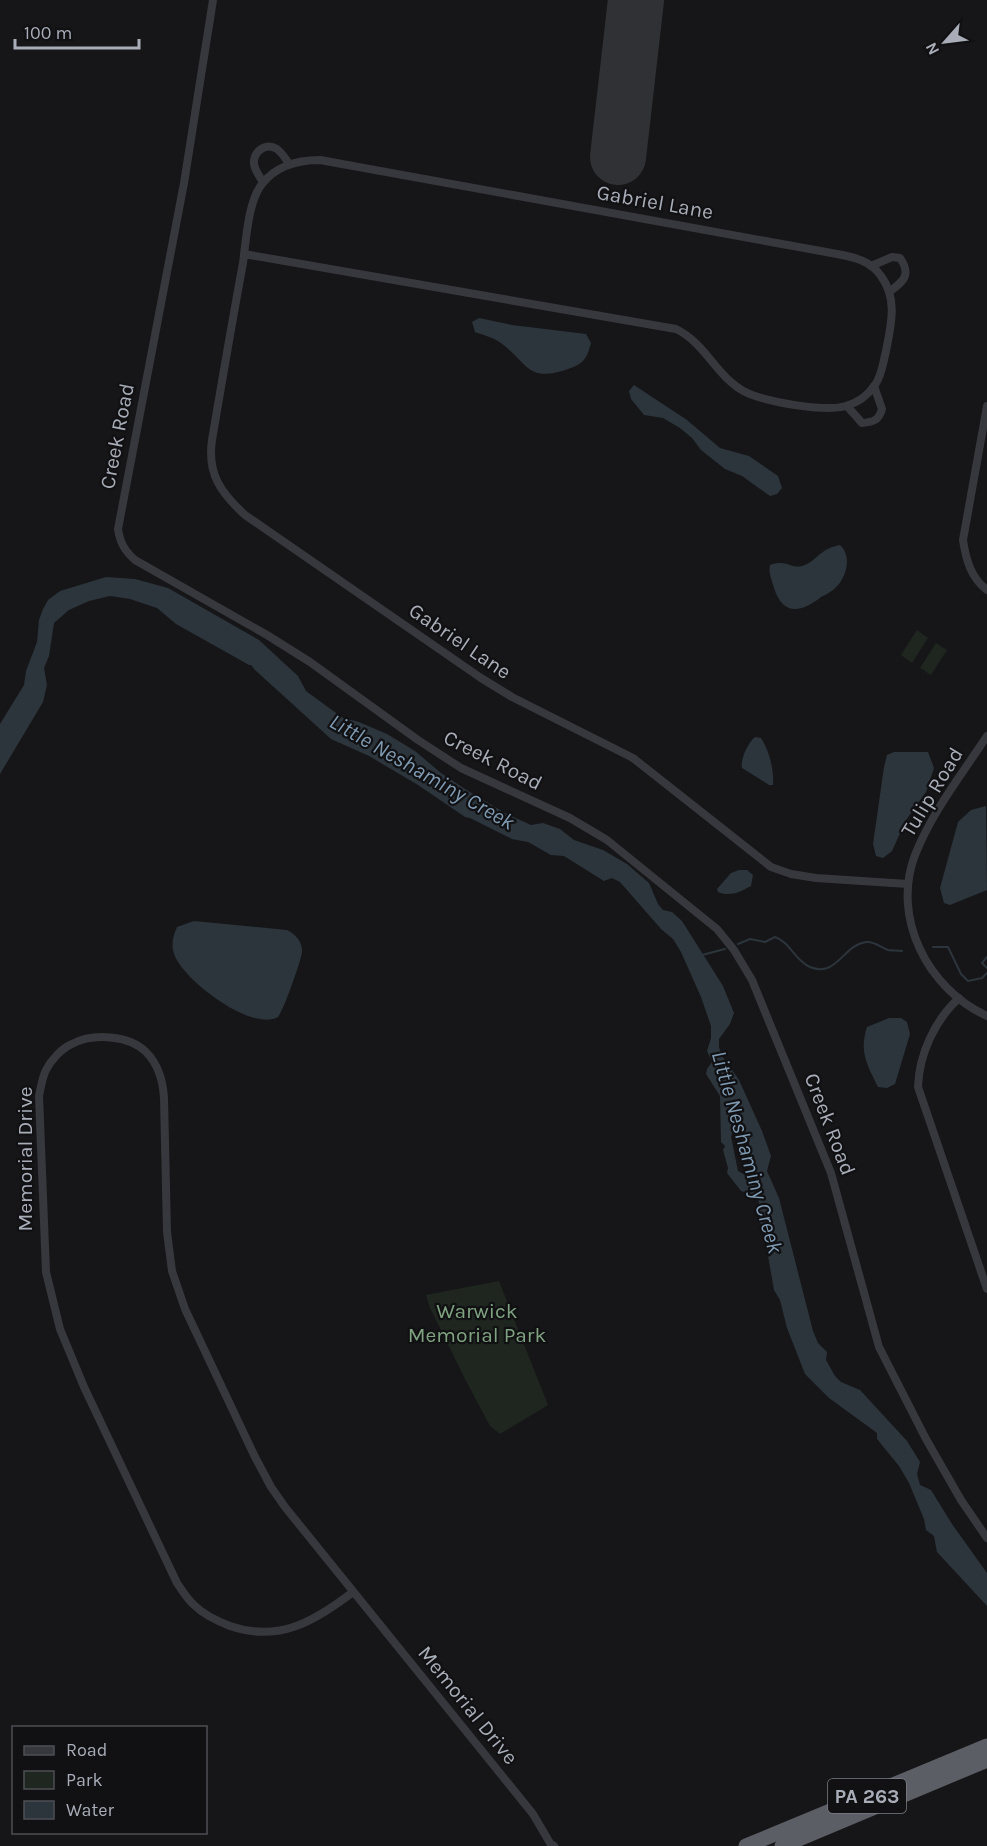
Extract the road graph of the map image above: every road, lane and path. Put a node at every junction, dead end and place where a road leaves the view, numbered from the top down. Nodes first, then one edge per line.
1 (213, 0) edge
2 (290, 164) junction
3 (263, 182) junction
4 (244, 254) junction
5 (872, 266) junction
6 (889, 292) junction
7 (874, 386) junction
8 (848, 406) junction
9 (987, 406) edge
10 (987, 590) edge
11 (987, 736) edge
12 (908, 884) junction
13 (959, 998) junction
14 (987, 1016) edge
15 (987, 1289) edge
16 (987, 1538) edge
17 (353, 1592) junction
18 (987, 1746) edge
19 (987, 1760) edge
20 (552, 1845) edge
21 (746, 1846) edge
22 (782, 1846) edge

1 - 16 street, Creek Road
2 - 3 street, Gabriel Lane
2 - 3 street
2 - 5 street, Gabriel Lane
3 - 4 street, Gabriel Lane
4 - 8 street
4 - 12 street, Gabriel Lane
5 - 6 street
5 - 6 street
6 - 7 street
7 - 8 street
7 - 8 street
9 - 10 street
11 - 12 street, Tulip Road
12 - 13 street, Tulip Road
13 - 14 street, Tulip Road
13 - 15 street
17 - 17 street, Memorial Drive
17 - 20 street, Memorial Drive
18 - 21 highway, PA 263
19 - 22 highway, PA 263

